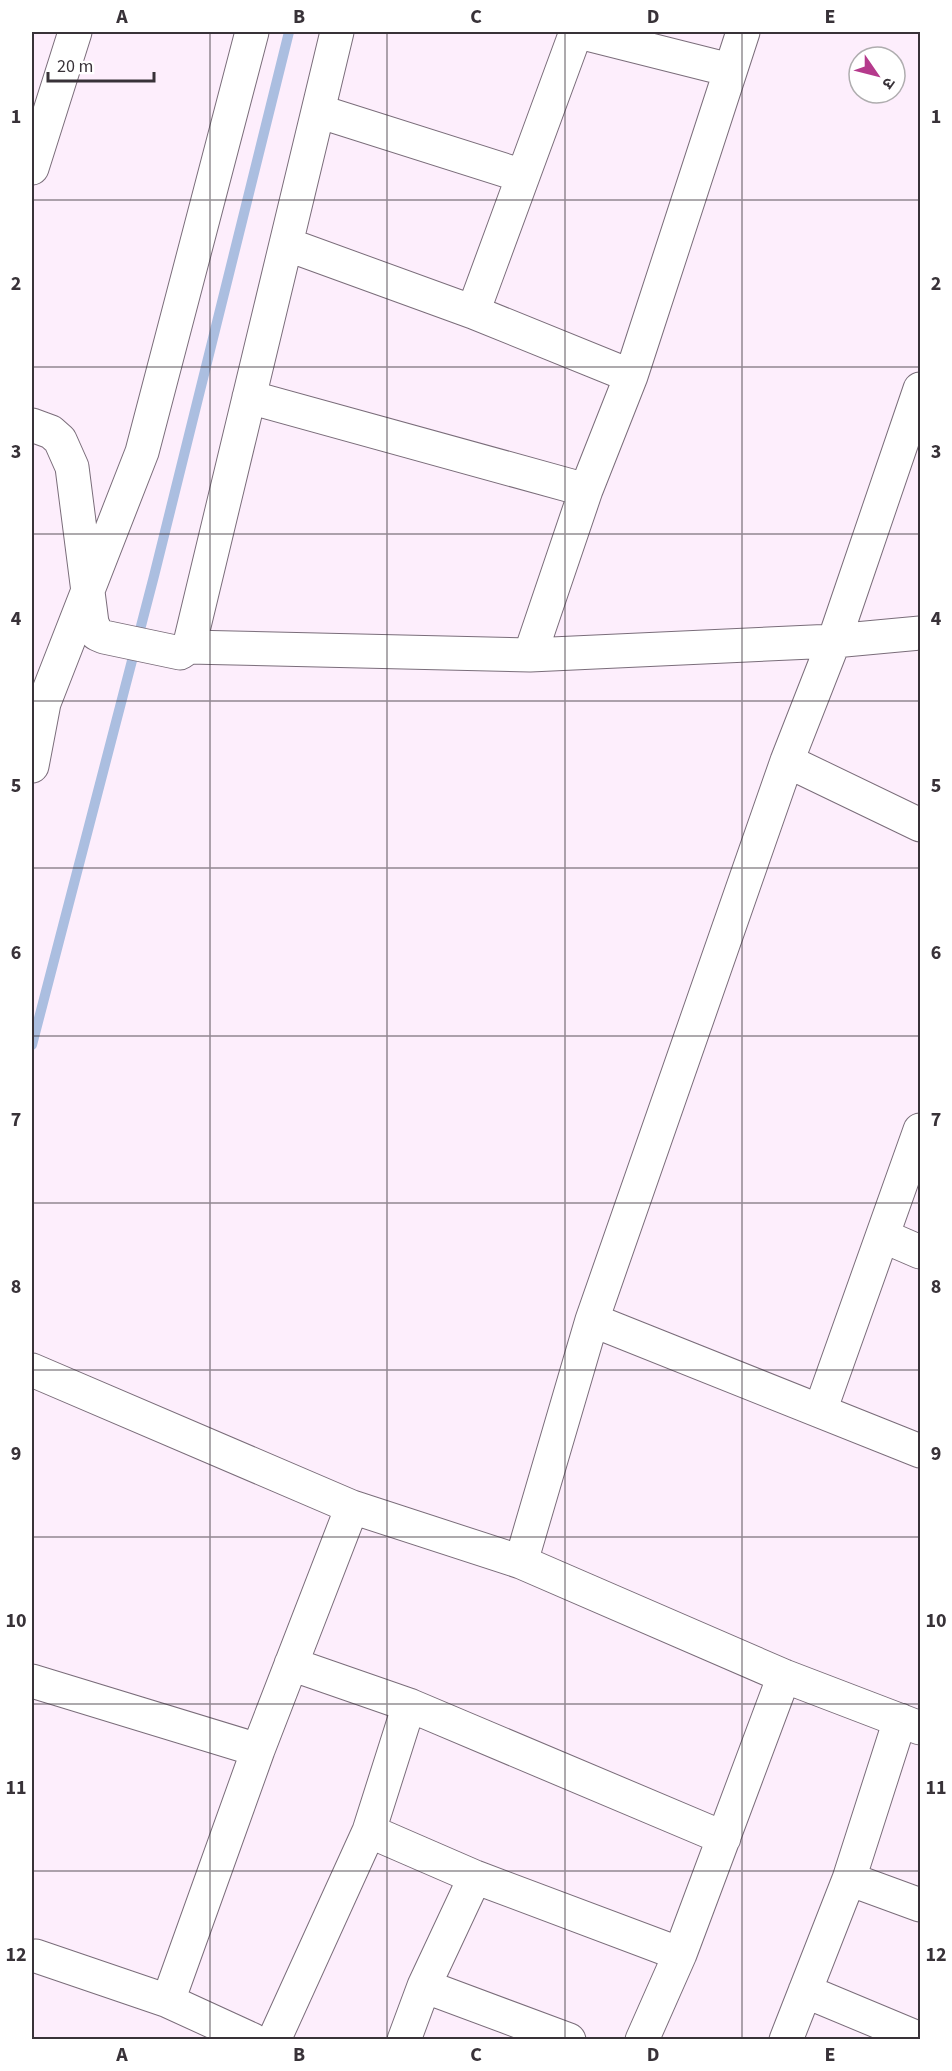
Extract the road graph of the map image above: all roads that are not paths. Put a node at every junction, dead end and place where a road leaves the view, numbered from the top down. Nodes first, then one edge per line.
1 (75, 32) edge
2 (252, 32) edge
3 (337, 32) edge
4 (577, 32) edge
5 (743, 32) edge
6 (729, 70) junction
7 (318, 111) junction
8 (32, 168) edge
9 (523, 176) junction
10 (286, 244) junction
11 (473, 312) junction
12 (631, 376) junction
13 (921, 389) edge
14 (249, 398) junction
15 (32, 425) edge
16 (586, 490) junction
17 (88, 590) junction
18 (921, 633) edge
19 (834, 641) junction
20 (184, 650) junction
21 (530, 655) junction
22 (787, 761) junction
23 (32, 766) edge
24 (921, 825) edge
25 (921, 1130) edge
26 (883, 1236) junction
27 (921, 1252) edge
28 (592, 1320) junction
29 (32, 1370) edge
30 (820, 1411) junction
31 (921, 1451) edge
32 (352, 1507) junction
33 (521, 1562) junction
34 (291, 1664) junction
35 (784, 1676) junction
36 (32, 1681) edge
37 (409, 1705) junction
38 (910, 1724) edge
39 (258, 1750) junction
40 (369, 1831) junction
41 (724, 1838) junction
42 (475, 1877) junction
43 (849, 1879) junction
44 (921, 1905) edge
45 (680, 1954) junction
46 (36, 1956) dead end
47 (424, 1986) junction
48 (805, 1991) junction
49 (168, 2001) junction
50 (914, 2038) edge
51 (253, 2040) edge
52 (274, 2040) edge
53 (404, 2040) edge
54 (569, 2040) edge
55 (642, 2040) edge
56 (786, 2040) edge

1 - 8 street
2 - 17 street
3 - 7 street
4 - 6 street
4 - 9 street
5 - 6 street
6 - 12 street
7 - 9 street
7 - 10 street
9 - 11 street
10 - 11 street
10 - 14 street
11 - 12 street
12 - 16 street
13 - 19 street
14 - 16 street
14 - 20 street
15 - 17 street
16 - 21 street
17 - 20 street
17 - 23 street
18 - 19 street
19 - 21 street
19 - 22 street
20 - 21 street
22 - 24 street
22 - 28 street
25 - 26 street
26 - 27 street
26 - 30 street
28 - 30 street
28 - 33 street
29 - 32 street
30 - 31 street
32 - 33 street
32 - 34 street
33 - 35 street
34 - 37 street
34 - 39 street
35 - 38 street
35 - 41 street
36 - 39 street
37 - 40 street
37 - 41 street
38 - 43 street
39 - 49 street
40 - 42 street
40 - 52 street
41 - 45 street
42 - 45 street
42 - 47 street
43 - 44 street
43 - 48 street
45 - 55 street
46 - 49 street
47 - 53 street
47 - 54 street
48 - 50 street
48 - 56 street
49 - 51 street

